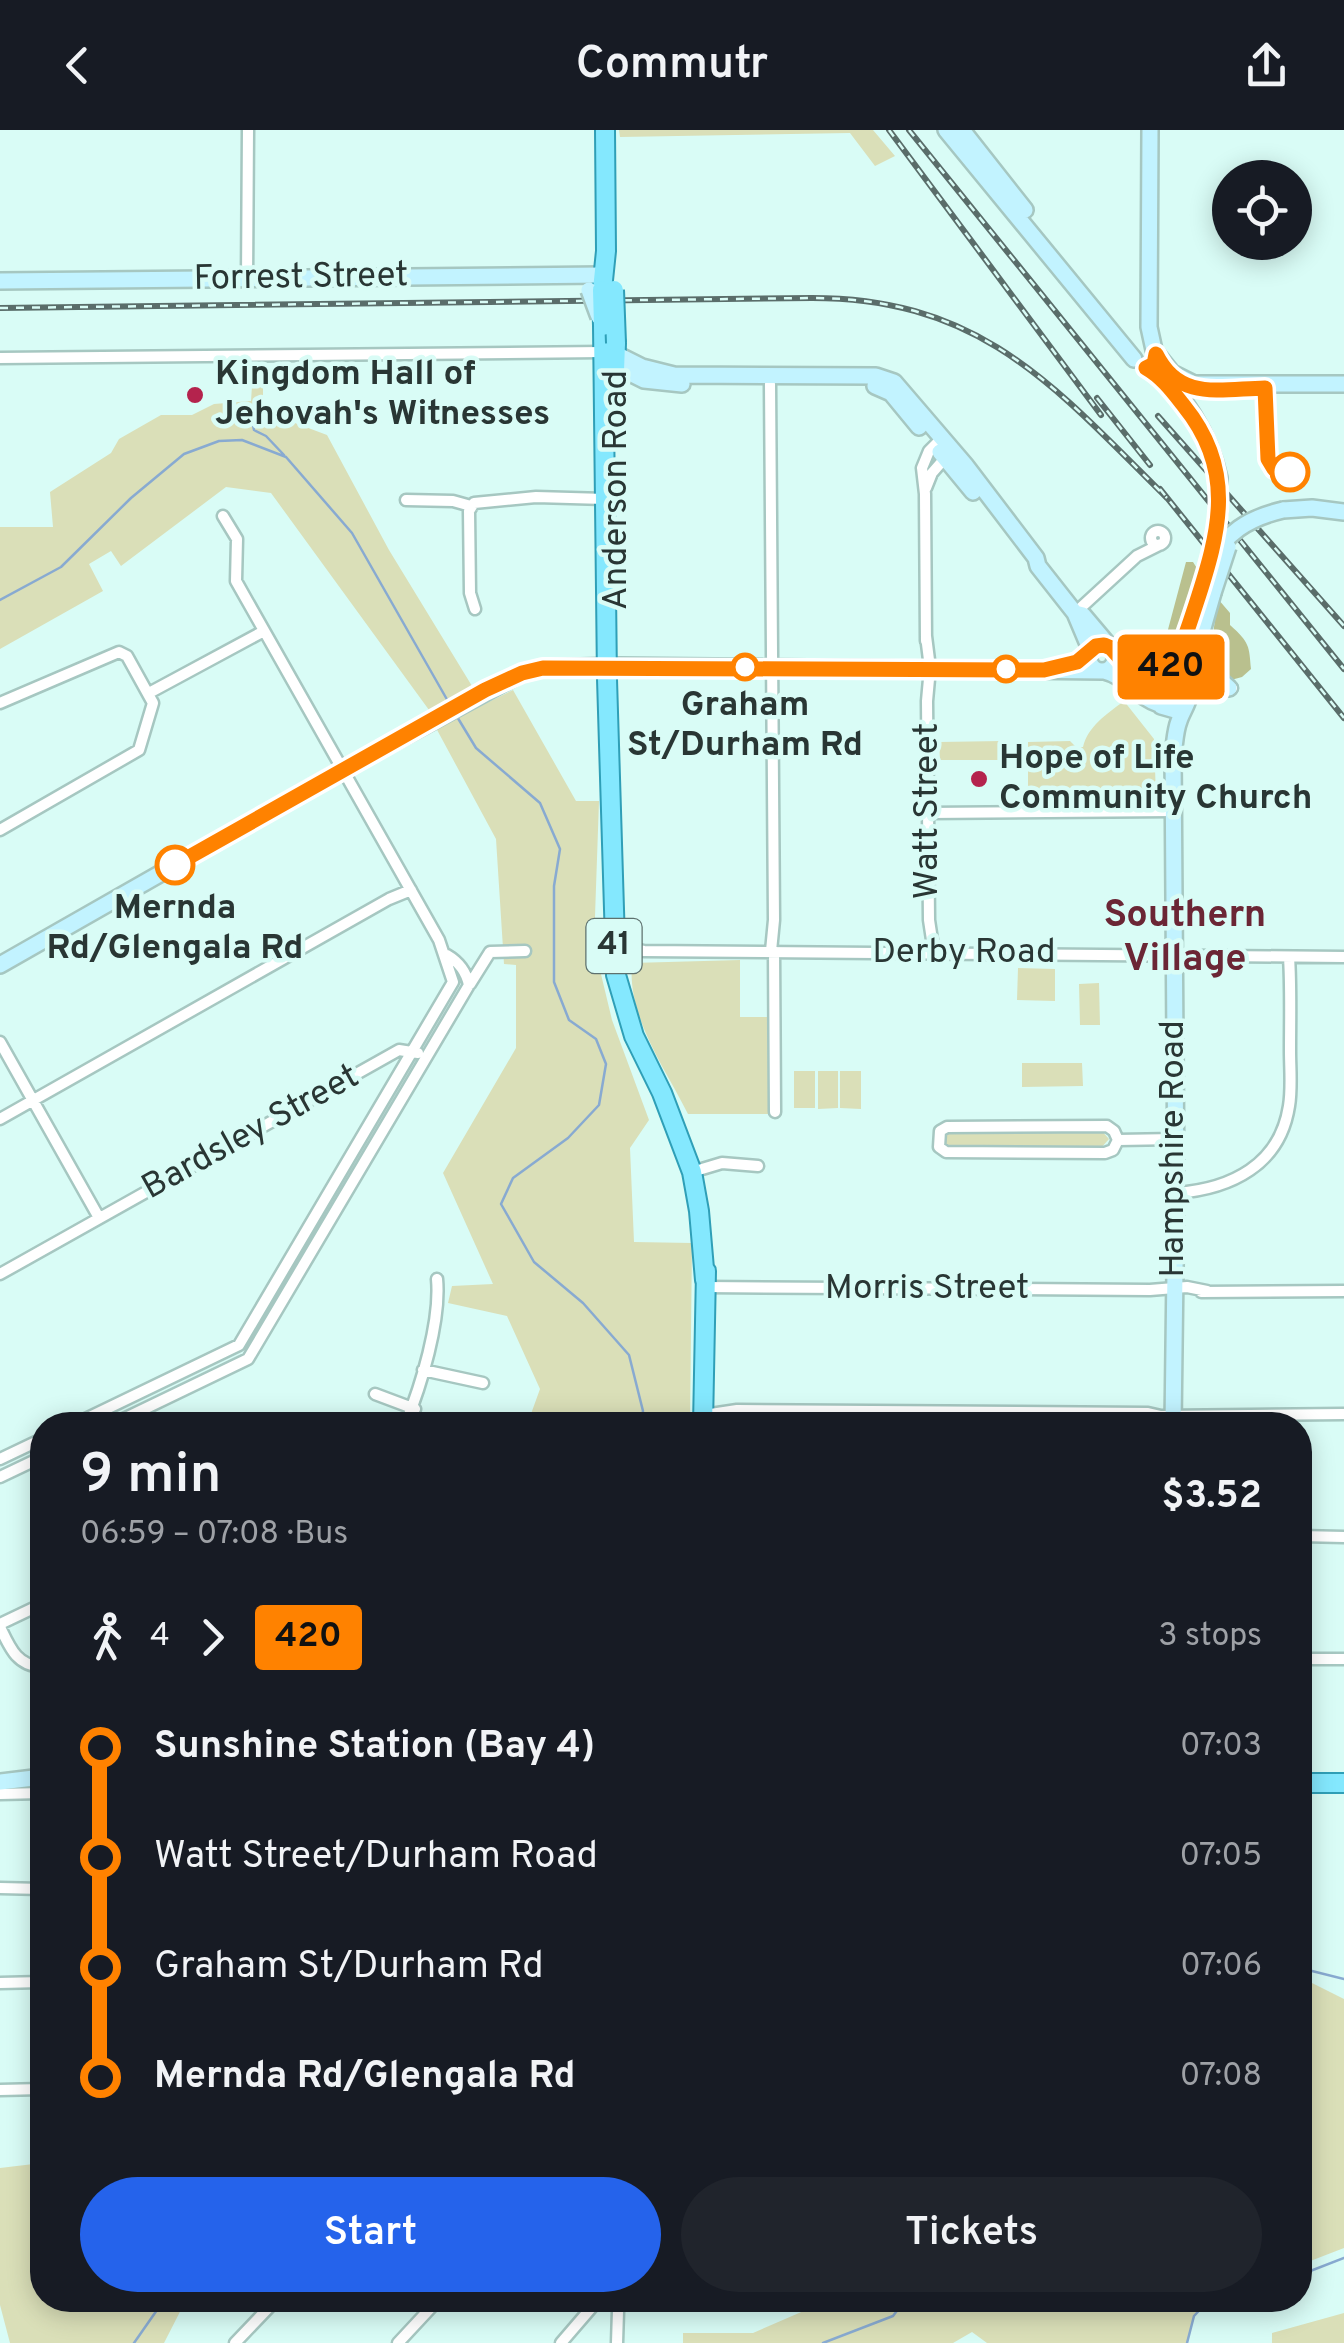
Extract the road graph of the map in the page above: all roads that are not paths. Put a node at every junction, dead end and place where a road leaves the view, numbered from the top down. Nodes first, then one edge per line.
1 (248, 130) edge
2 (605, 130) edge
3 (1150, 130) edge
4 (958, 132) edge
5 (250, 278) junction
6 (0, 281) edge
7 (604, 284) junction
8 (610, 347) junction
9 (1145, 354) junction
10 (0, 358) edge
11 (770, 380) junction
12 (666, 384) junction
13 (1344, 384) edge
14 (614, 391) junction
15 (950, 456) junction
16 (925, 494) junction
17 (406, 500) dead end
18 (609, 500) junction
19 (470, 506) junction
20 (1326, 510) junction
21 (1344, 512) edge
22 (223, 516) dead end
23 (1344, 522) edge
24 (1240, 527) junction
25 (1157, 539) dead end
26 (1208, 580) junction
27 (475, 608) dead end
28 (1072, 610) junction
29 (264, 632) junction
30 (1200, 637) junction
31 (1113, 651) junction
32 (1090, 653) junction
33 (613, 666) junction
34 (771, 667) junction
35 (927, 668) junction
36 (1044, 670) junction
37 (1103, 671) junction
38 (1162, 680) junction
39 (1227, 688) joint
40 (1187, 693) junction
41 (151, 695) junction
42 (0, 703) edge
43 (1160, 705) junction
44 (1173, 754) junction
45 (342, 770) junction
46 (928, 810) junction
47 (1174, 811) junction
48 (0, 830) edge
49 (410, 887) junction
50 (614, 946) junction
51 (644, 950) junction
52 (525, 951) dead end
53 (774, 952) junction
54 (930, 953) junction
55 (446, 954) junction
56 (1174, 955) junction
57 (1289, 957) junction
58 (1344, 958) edge
59 (0, 965) edge
60 (615, 965) junction
61 (469, 985) junction
62 (441, 1005) junction
63 (454, 1013) junction
64 (0, 1042) edge
65 (413, 1050) junction
66 (427, 1059) junction
67 (378, 1062) junction
68 (396, 1080) junction
69 (32, 1100) junction
70 (775, 1112) dead end
71 (0, 1119) edge
72 (1118, 1140) junction
73 (1175, 1140) junction
74 (346, 1163) junction
75 (758, 1166) dead end
76 (697, 1171) junction
77 (360, 1172) junction
78 (1176, 1193) junction
79 (97, 1214) junction
80 (0, 1274) edge
81 (437, 1279) dead end
82 (704, 1284) junction
83 (1175, 1290) junction
84 (1344, 1291) edge
85 (422, 1374) junction
86 (483, 1383) dead end
87 (375, 1394) dead end
88 (414, 1409) junction
89 (100, 1412) edge
90 (138, 1412) edge
91 (413, 1412) edge
92 (704, 1412) edge
93 (724, 1412) edge
94 (1011, 1412) edge
95 (1173, 1412) edge
96 (1312, 1414) edge
97 (1344, 1414) edge
98 (30, 1445) edge
99 (0, 1459) edge
100 (30, 1463) edge
101 (0, 1477) edge
102 (1312, 1536) edge
103 (1344, 1537) edge
104 (30, 1610) edge
105 (0, 1626) edge
106 (1312, 1659) edge
107 (1344, 1659) edge
108 (30, 1666) edge
109 (0, 1771) edge
110 (30, 1777) edge
111 (30, 1779) edge
112 (0, 1782) edge
113 (1312, 1783) edge
114 (1344, 1784) edge
115 (30, 1793) edge
116 (0, 1794) edge
117 (0, 1888) edge
118 (30, 1889) edge
119 (30, 1982) edge
120 (0, 1983) edge
121 (30, 2089) edge
122 (0, 2090) edge
123 (265, 2312) edge
124 (427, 2312) edge
125 (590, 2312) edge
126 (612, 2312) edge
127 (616, 2312) edge
128 (617, 2318) junction
129 (236, 2343) edge
130 (398, 2343) edge
131 (561, 2343) edge
132 (617, 2343) edge

1 - 5 street
2 - 7 main road, Anderson Road / 41
3 - 9 street
4 - 9 street
5 - 6 street, Forrest Street
5 - 7 street, Forrest Street
7 - 8 main road, Anderson Road / 41, bridge
8 - 10 street
8 - 11 street
8 - 12 street
8 - 14 main road, Anderson Road / 41
8 - 18 main road, Anderson Road / 41
9 - 13 street
9 - 26 street, Hampshire Road, bridge
11 - 12 street
11 - 15 street
11 - 34 street
12 - 14 street
14 - 18 main road, Anderson Road / 41
15 - 16 street, Watt Street
15 - 16 street, Watt Street
15 - 28 street
16 - 35 street, Watt Street
17 - 19 street
18 - 19 street
18 - 33 main road, Anderson Road / 41
19 - 27 street
20 - 21 street, Hampshire Road
20 - 23 street
20 - 24 street, Hampshire Road, bridge
22 - 29 street
24 - 26 street, Hampshire Road, bridge
24 - 26 street, Hampshire Road, bridge
25 - 28 street
26 - 30 street, Hampshire Road
26 - 38 street, Hampshire Road
28 - 31 street
28 - 32 street
29 - 41 street
29 - 45 street
30 - 39 street
30 - 40 street, Hampshire Road
31 - 32 street
31 - 37 street
31 - 38 street
32 - 36 street
32 - 37 street
33 - 34 street
33 - 45 street
33 - 50 main road, Anderson Road / 41
34 - 35 street
34 - 53 street
35 - 36 street
35 - 46 street, Watt Street
36 - 37 street
37 - 43 street
38 - 40 street
38 - 43 street
39 - 40 street
40 - 43 street
40 - 44 street, Hampshire Road
41 - 42 street
41 - 48 street
43 - 44 street, Hampshire Road
44 - 47 street, Hampshire Road
45 - 49 street
45 - 59 street
46 - 47 street
46 - 54 street, Watt Street
47 - 56 street, Hampshire Road
49 - 55 street
49 - 69 street
50 - 51 street, Derby Road
50 - 60 main road, Anderson Road / 41
51 - 53 street, Derby Road
51 - 60 street, Derby Road
52 - 61 street
53 - 54 street, Derby Road
53 - 70 street
54 - 56 street, Derby Road
55 - 61 street
55 - 62 street
56 - 57 street, Derby Road
56 - 73 street, Hampshire Road
57 - 58 street, Derby Road
57 - 78 street
60 - 76 main road, Anderson Road / 41
61 - 63 street
62 - 63 street
62 - 65 street
63 - 66 street
64 - 69 street
65 - 66 street
65 - 67 street, Bardsley Street
65 - 68 street
66 - 77 street
67 - 68 street, Bardsley Street
67 - 79 street, Bardsley Street
68 - 74 street
69 - 71 street
69 - 79 street
72 - 72 street
72 - 73 street
73 - 78 street, Hampshire Road
74 - 77 street
74 - 89 street
75 - 76 street
76 - 82 main road, Anderson Road / 41
77 - 90 street
78 - 83 street, Hampshire Road
79 - 80 street, Bardsley Street
81 - 85 street
82 - 83 street, Morris Street
82 - 92 main road, Anderson Road / 41
83 - 84 street, Morris Street
83 - 95 street, Hampshire Road
85 - 86 street
85 - 88 street
87 - 88 street
88 - 91 street
93 - 94 street
96 - 97 street
98 - 99 street
100 - 101 street
102 - 103 street
104 - 105 street
105 - 108 street
106 - 107 street
109 - 110 street
111 - 112 street
113 - 114 main road
115 - 116 street
117 - 118 street
119 - 120 street
121 - 122 street
123 - 129 street
124 - 130 street
125 - 131 street
126 - 128 street
127 - 128 street
128 - 132 street

